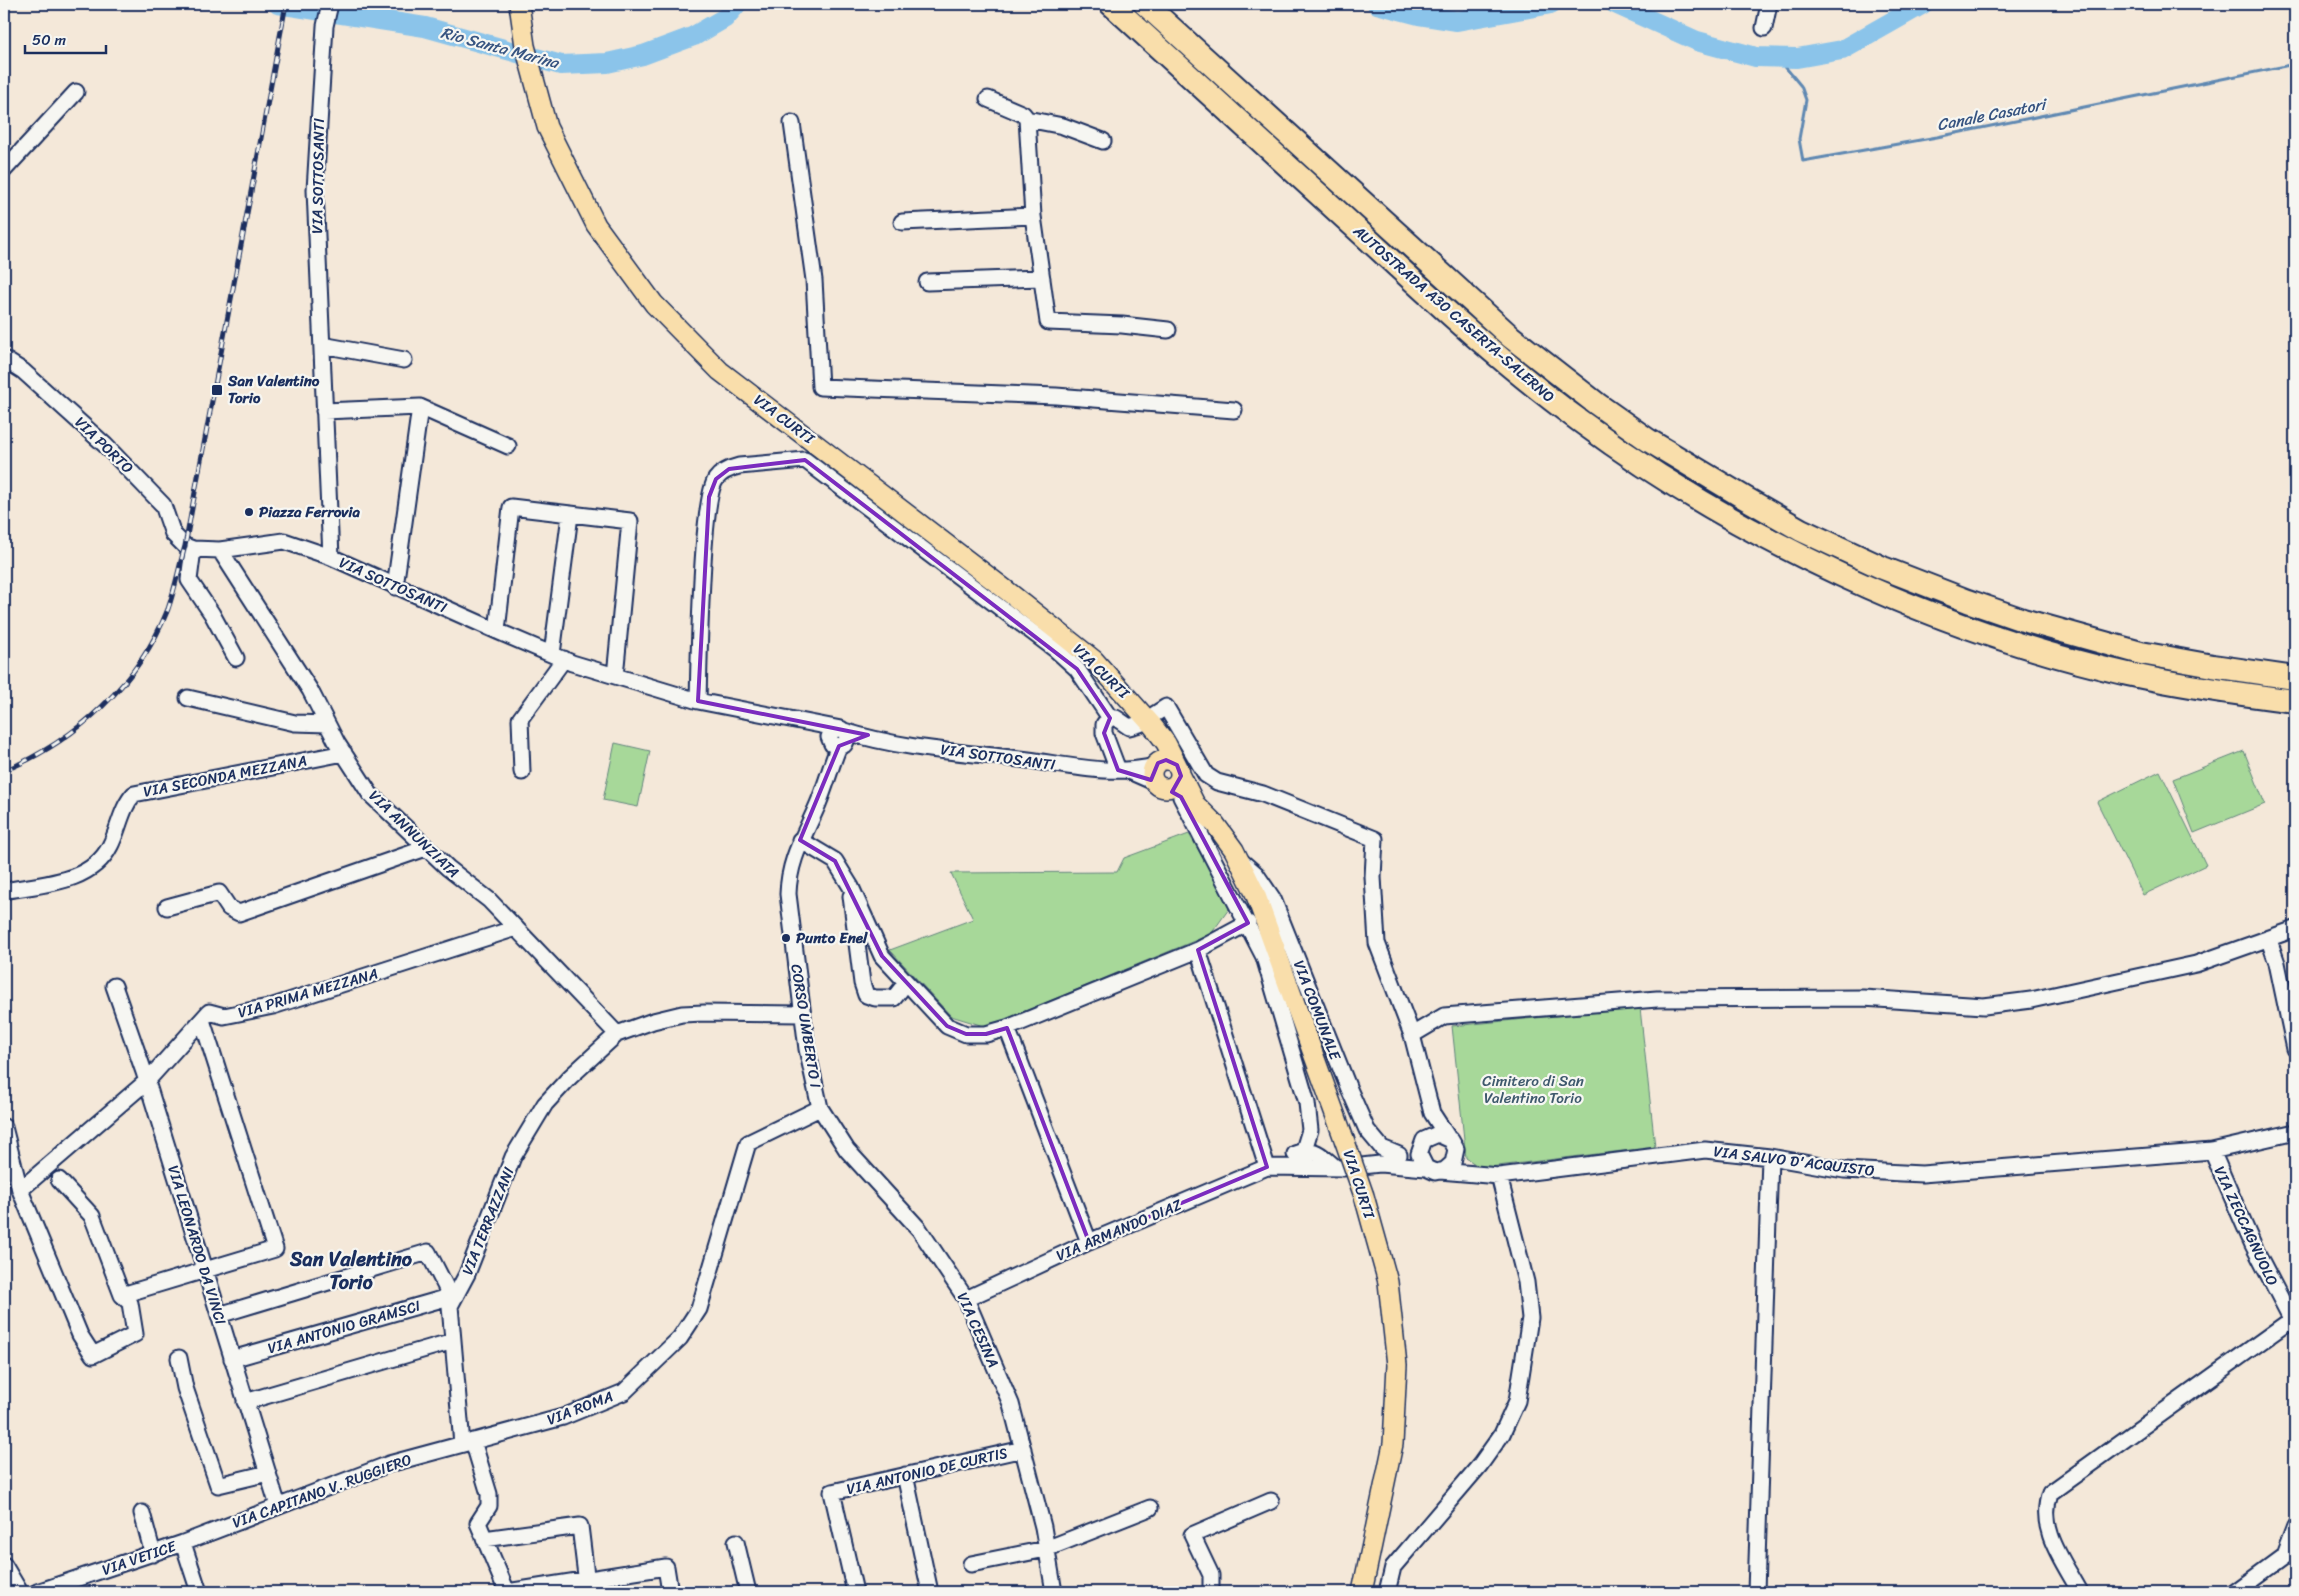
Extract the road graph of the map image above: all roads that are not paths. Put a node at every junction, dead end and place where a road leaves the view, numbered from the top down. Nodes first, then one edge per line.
1 (330, 4) edge
2 (1111, 4) edge
3 (1145, 4) edge
4 (1769, 4) edge
5 (520, 11) edge
6 (1764, 28) dead end
7 (76, 92) dead end
8 (988, 100) dead end
9 (1027, 119) junction
10 (792, 123) dead end
11 (1103, 141) dead end
12 (4, 170) edge
13 (1033, 216) junction
14 (902, 222) dead end
15 (1042, 278) junction
16 (927, 282) dead end
17 (1168, 330) dead end
18 (322, 344) junction
19 (4, 360) edge
20 (404, 360) dead end
21 (420, 407) junction
22 (1234, 410) dead end
23 (324, 411) junction
24 (508, 446) dead end
25 (570, 515) junction
26 (189, 548) junction
27 (220, 550) junction
28 (331, 558) junction
29 (395, 587) junction
30 (497, 631) junction
31 (558, 657) junction
32 (236, 658) dead end
33 (615, 676) junction
34 (2295, 678) edge
35 (188, 698) dead end
36 (698, 701) junction
37 (2295, 701) edge
38 (1155, 714) dead end
39 (1110, 718) junction
40 (327, 724) junction
41 (1140, 724) dead end
42 (1160, 736) junction
43 (837, 738) junction
44 (344, 753) junction
45 (1123, 771) junction
46 (1179, 771) junction
47 (522, 772) dead end
48 (1168, 783) junction
49 (800, 840) junction
50 (426, 848) junction
51 (1240, 860) junction
52 (851, 887) junction
53 (4, 892) edge
54 (167, 907) dead end
55 (1248, 923) junction
56 (516, 928) junction
57 (2295, 929) edge
58 (2269, 940) junction
59 (1198, 950) junction
60 (906, 983) junction
61 (114, 986) dead end
62 (802, 1014) junction
63 (202, 1020) junction
64 (1007, 1028) junction
65 (617, 1034) junction
66 (1412, 1035) junction
67 (2295, 1049) edge
68 (147, 1081) junction
69 (820, 1108) junction
70 (1432, 1113) junction
71 (4, 1127) edge
72 (2295, 1132) edge
73 (1447, 1136) junction
74 (1424, 1140) junction
75 (2212, 1151) junction
76 (1303, 1152) junction
77 (1456, 1154) junction
78 (1399, 1155) junction
79 (1770, 1157) junction
80 (1380, 1164) junction
81 (1271, 1166) junction
82 (1310, 1166) junction
83 (1335, 1167) junction
84 (1433, 1170) junction
85 (1472, 1174) junction
86 (1499, 1176) junction
87 (59, 1180) dead end
88 (20, 1190) junction
89 (1089, 1242) junction
90 (205, 1269) junction
91 (122, 1295) junction
92 (454, 1296) junction
93 (966, 1299) junction
94 (219, 1315) junction
95 (2293, 1323) edge
96 (453, 1341) junction
97 (179, 1358) dead end
98 (232, 1359) junction
99 (246, 1402) junction
100 (467, 1443) junction
101 (1023, 1450) junction
102 (268, 1472) junction
103 (905, 1475) junction
104 (1271, 1501) dead end
105 (278, 1506) junction
106 (1150, 1508) dead end
107 (142, 1513) dead end
108 (2295, 1526) edge
109 (484, 1539) junction
110 (736, 1542) dead end
111 (183, 1543) junction
112 (1046, 1549) junction
113 (153, 1554) junction
114 (971, 1564) dead end
115 (4, 1565) edge
116 (587, 1586) edge
117 (74, 1587) edge
118 (20, 1592) edge
119 (37, 1592) edge
120 (199, 1592) edge
121 (507, 1592) edge
122 (670, 1592) edge
123 (748, 1592) edge
124 (855, 1592) edge
125 (930, 1592) edge
126 (1054, 1592) edge
127 (1212, 1592) edge
128 (1362, 1592) edge
129 (1387, 1592) edge
130 (1756, 1592) edge
131 (2080, 1592) edge
132 (2235, 1592) edge

1 - 18 street, VIA SOTTOSANTI
2 - 37 highway, AUTOSTRADA A30 CASERTA-SALERNO
3 - 34 highway, AUTOSTRADA A30 CASERTA-SALERNO
4 - 6 street
5 - 42 main road, VIA CURTI
7 - 12 street
8 - 9 street
9 - 11 street
9 - 13 street
10 - 22 street
13 - 14 street
13 - 15 street
15 - 16 street
15 - 17 street
18 - 20 street
18 - 23 street, VIA SOTTOSANTI
19 - 26 street, VIA PORTO
21 - 23 street
21 - 24 street
21 - 29 street
23 - 28 street, VIA SOTTOSANTI
25 - 30 street
25 - 31 street
25 - 33 street
26 - 27 street
26 - 32 street
27 - 28 street
27 - 40 street, VIA ANNUNZIATA
28 - 29 street, VIA SOTTOSANTI
29 - 30 street, VIA SOTTOSANTI
30 - 31 street, VIA SOTTOSANTI
31 - 33 street, VIA SOTTOSANTI
31 - 47 street
33 - 36 street, VIA SOTTOSANTI
35 - 40 street
36 - 39 street
36 - 43 street, VIA SOTTOSANTI
38 - 66 street
39 - 41 street
39 - 45 street
40 - 44 street, VIA ANNUNZIATA
42 - 46 main road, VIA CURTI
42 - 48 main road
43 - 45 street, VIA SOTTOSANTI
43 - 49 street, CORSO UMBERTO I
44 - 50 street, VIA ANNUNZIATA
44 - 53 street, VIA SECONDA MEZZANA
45 - 48 street, VIA SOTTOSANTI
46 - 48 main road, VIA CURTI
46 - 48 main road
46 - 48 main road
48 - 51 main road, VIA CURTI
48 - 55 street, VIA CURTI
49 - 52 street
49 - 62 street, CORSO UMBERTO I
50 - 54 street
50 - 56 street, VIA ANNUNZIATA
51 - 78 street, VIA COMUNALE
51 - 128 main road, VIA CURTI, bridge
52 - 60 street
52 - 60 street
55 - 59 street
55 - 76 street, VIA CURTI
56 - 63 street, VIA PRIMA MEZZANA
56 - 65 street, VIA ANNUNZIATA
57 - 58 street
58 - 66 street
58 - 67 street
59 - 64 street
59 - 81 street
60 - 64 street
61 - 68 street, VIA LEONARDO DA VINCI
62 - 65 street
62 - 69 street, CORSO UMBERTO I
63 - 68 street
63 - 90 street
64 - 89 street
65 - 92 street, VIA TERRAZZANI
66 - 70 street
68 - 88 street
68 - 90 street, VIA LEONARDO DA VINCI
69 - 93 street, VIA CESINA
69 - 100 street, VIA ROMA
70 - 73 street
70 - 74 street
71 - 88 street
72 - 75 street, VIA SALVO D'ACQUISTO
73 - 74 street
73 - 77 street
74 - 78 street
74 - 84 street
75 - 79 street, VIA SALVO D'ACQUISTO
75 - 95 street, VIA ZECCAGNUOLO
76 - 81 street, VIA ARMANDO DIAZ
76 - 82 street
76 - 83 street
77 - 84 street
77 - 85 street
78 - 80 street
79 - 86 street, VIA SALVO D'ACQUISTO
79 - 130 street
80 - 83 street, VIA ARMANDO DIAZ
80 - 84 street
81 - 82 street, VIA ARMANDO DIAZ
81 - 89 street, VIA ARMANDO DIAZ
82 - 83 street, VIA ARMANDO DIAZ
84 - 85 street, VIA SALVO D'ACQUISTO
85 - 86 street, VIA SALVO D'ACQUISTO
86 - 129 street
87 - 91 street
88 - 91 street
89 - 93 street, VIA ARMANDO DIAZ
90 - 91 street
90 - 94 street, VIA LEONARDO DA VINCI
92 - 94 street
92 - 96 street, VIA TERRAZZANI
92 - 98 street, VIA ANTONIO GRAMSCI
93 - 101 street, VIA CESINA
94 - 98 street, VIA LEONARDO DA VINCI
95 - 131 street
96 - 99 street
96 - 100 street, VIA TERRAZZANI
97 - 102 street
98 - 99 street, VIA LEONARDO DA VINCI
99 - 102 street, VIA LEONARDO DA VINCI
100 - 105 street, VIA CAPITANO V. RUGGIERO
100 - 109 street, VIA TERRAZZANI
101 - 103 street, VIA ANTONIO DE CURTIS
101 - 112 street, VIA CESINA
102 - 105 street, VIA LEONARDO DA VINCI
103 - 124 street, VIA ANTONIO DE CURTIS
103 - 125 street
104 - 127 street
105 - 111 street, VIA CAPITANO V. RUGGIERO
106 - 112 street
107 - 113 street
108 - 132 street
109 - 116 street
109 - 121 street, VIA TERRAZZANI
110 - 123 street
111 - 113 street, VIA VETICE
111 - 120 street
112 - 114 street
112 - 126 street, VIA CESINA
113 - 117 street, VIA VETICE
115 - 118 street
116 - 121 street
116 - 122 street
117 - 119 street, VIA VETICE

